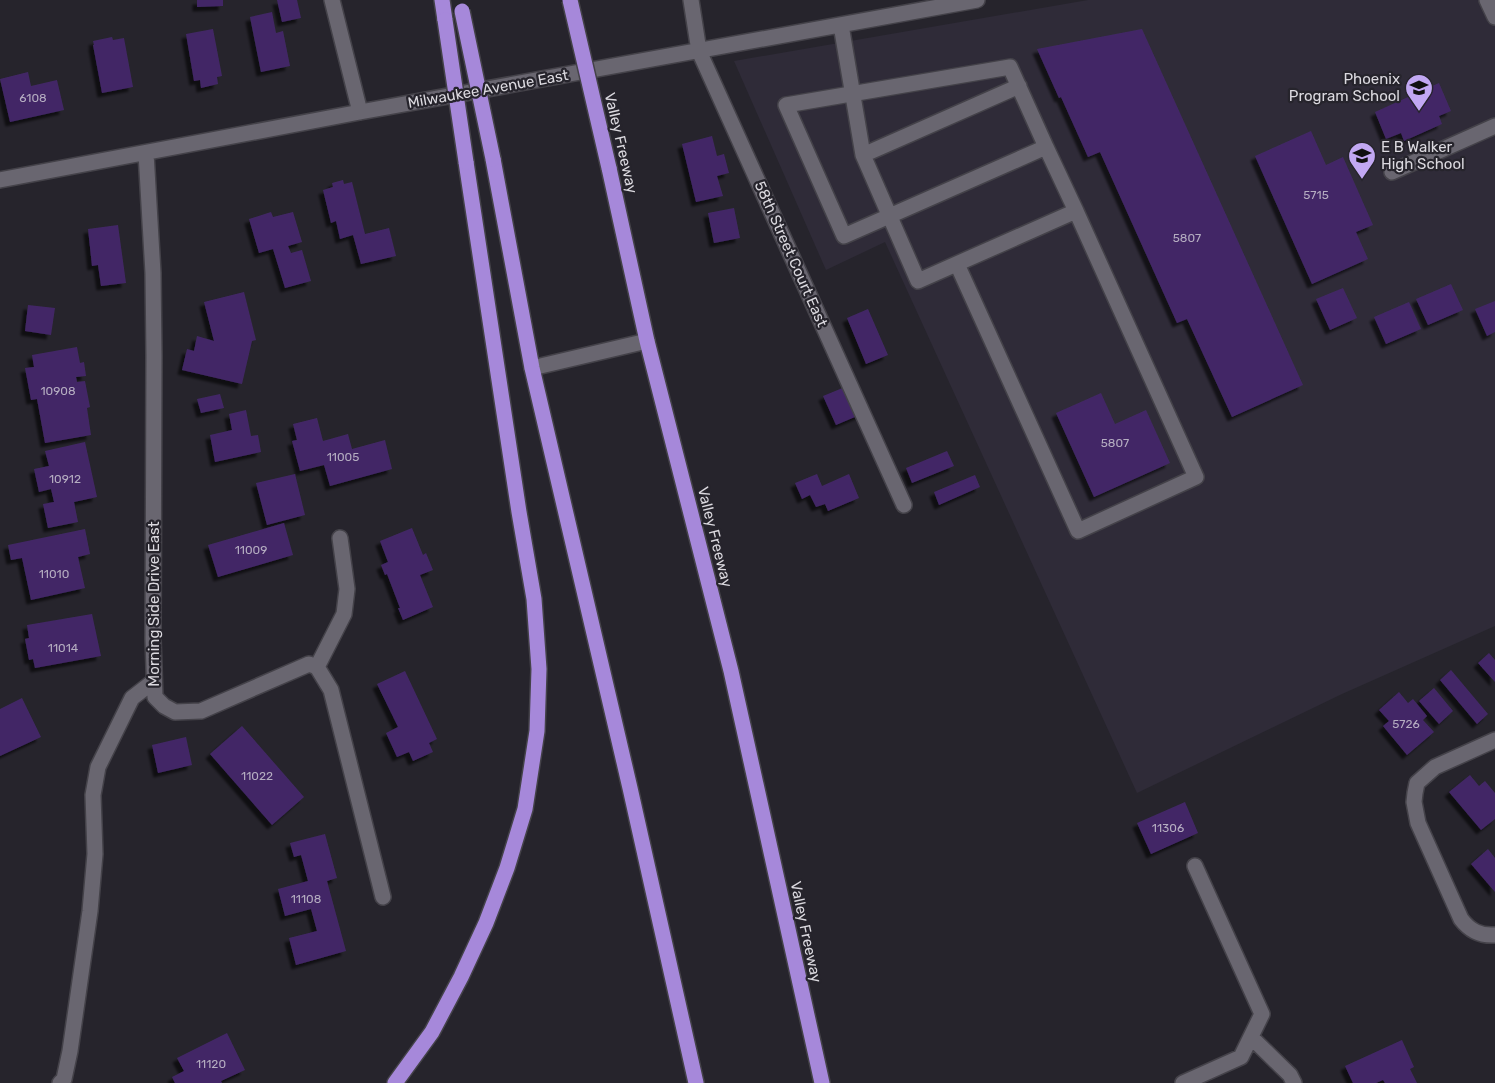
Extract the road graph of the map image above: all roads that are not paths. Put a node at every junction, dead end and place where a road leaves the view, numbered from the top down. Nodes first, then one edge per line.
1 (332, 0) edge
2 (442, 0) edge
3 (570, 0) edge
4 (690, 0) edge
5 (977, 0) edge
6 (1487, 0) edge
7 (461, 6) edge
8 (1495, 17) edge
9 (842, 25) junction
10 (699, 51) junction
11 (1019, 86) junction
12 (853, 93) junction
13 (360, 112) junction
14 (1495, 126) edge
15 (1046, 147) junction
16 (146, 153) junction
17 (863, 156) junction
18 (1392, 172) dead end
19 (0, 180) edge
20 (1076, 211) junction
21 (890, 216) junction
22 (957, 264) junction
23 (647, 341) junction
24 (532, 368) junction
25 (904, 504) dead end
26 (340, 538) dead end
27 (317, 668) junction
28 (731, 670) junction
29 (154, 681) junction
30 (1495, 740) edge
31 (1195, 866) dead end
32 (383, 897) dead end
33 (1488, 934) edge
34 (1251, 1037) junction
35 (60, 1083) edge
36 (395, 1083) edge
37 (696, 1083) edge
38 (822, 1083) edge
39 (831, 1083) edge
40 (1183, 1083) edge
41 (1294, 1083) edge

1 - 13 street
2 - 36 highway, bridge
3 - 23 highway, Valley Freeway, bridge
4 - 10 street, 58th Street Court East
5 - 9 street, Milwaukee Avenue East
6 - 8 street
7 - 24 highway, bridge
9 - 10 street, Milwaukee Avenue East
9 - 12 street
10 - 13 street, Milwaukee Avenue East
10 - 25 street, 58th Street Court East
11 - 12 street
11 - 15 street
11 - 17 street
12 - 17 street
12 - 21 street
13 - 16 street, Milwaukee Avenue East
14 - 18 street
15 - 20 street
15 - 21 street
16 - 19 street, Milwaukee Avenue East
16 - 29 street, Morning Side Drive East
17 - 21 street
20 - 22 street
20 - 22 street
21 - 22 street
23 - 24 street
23 - 28 highway, Valley Freeway
24 - 37 highway
26 - 27 street
27 - 29 street, Morning Side Drive East
27 - 32 street
28 - 38 highway, Valley Freeway
28 - 39 highway
29 - 35 street
30 - 33 street
31 - 34 street
34 - 40 street
34 - 41 street

